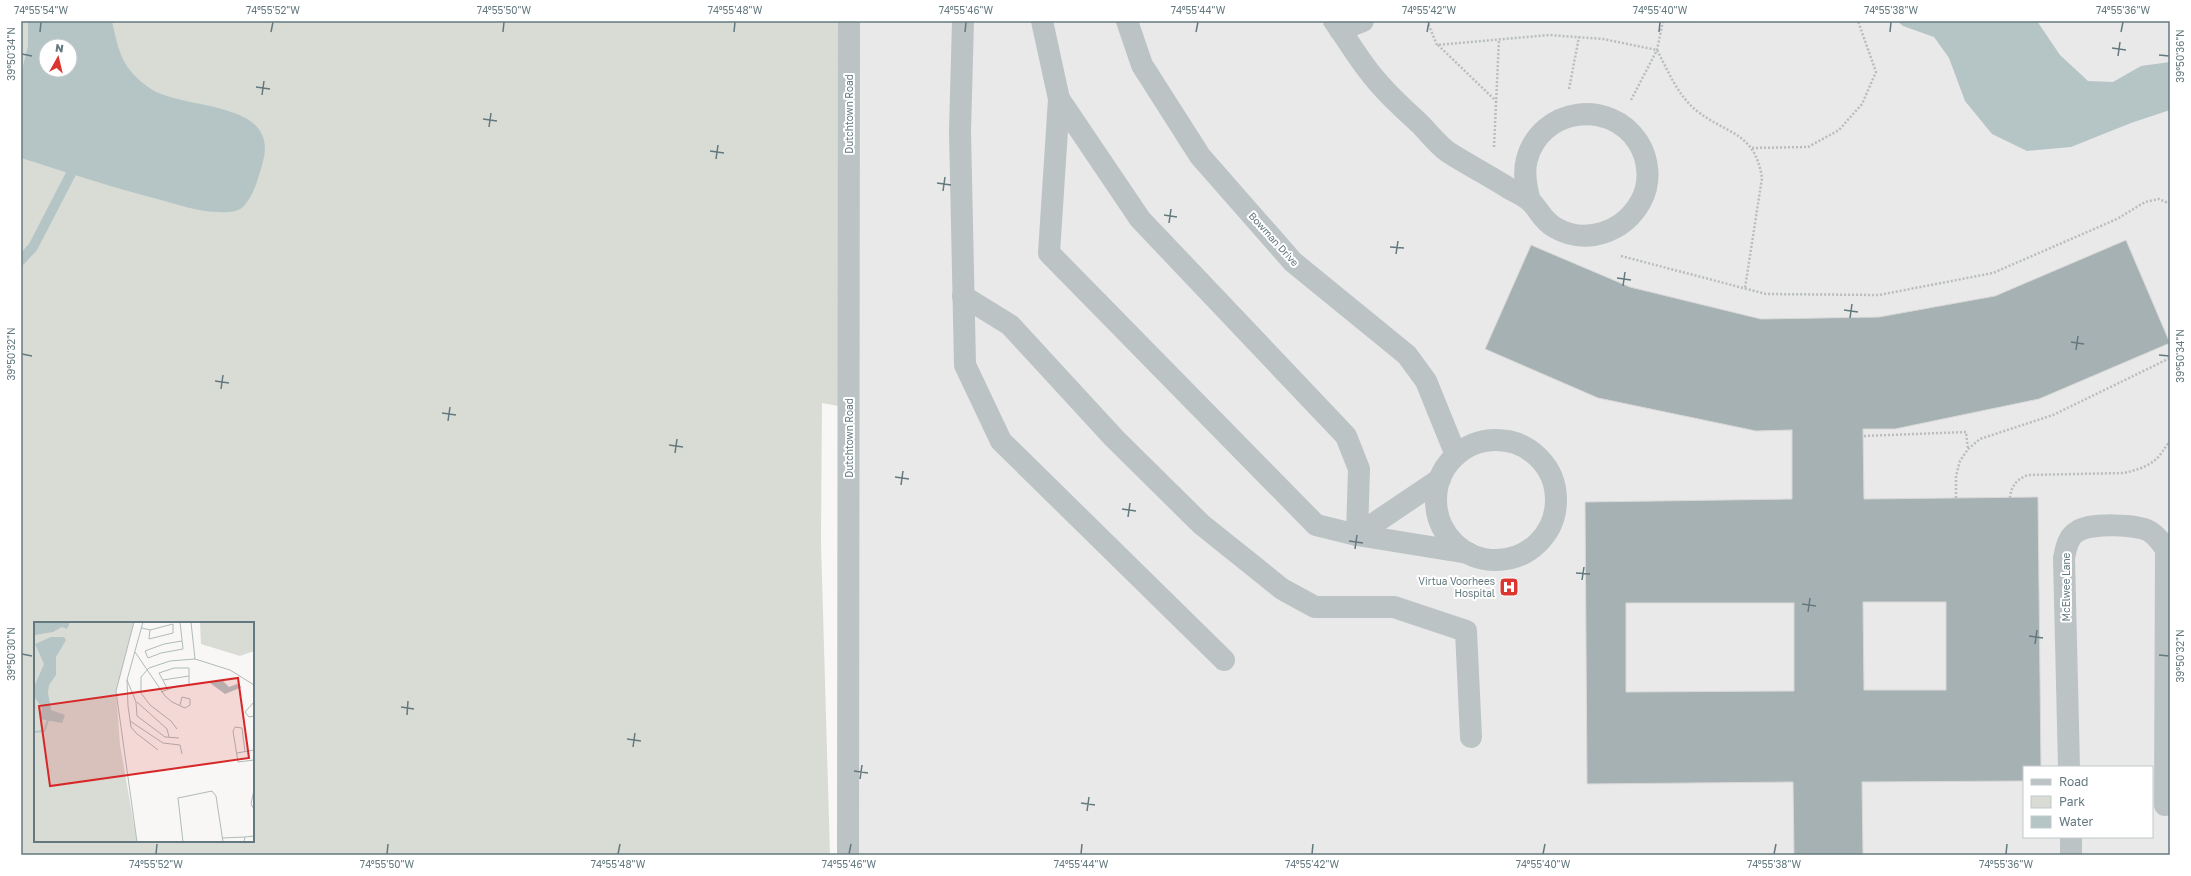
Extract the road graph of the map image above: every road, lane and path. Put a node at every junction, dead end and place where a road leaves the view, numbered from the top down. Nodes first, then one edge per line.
1 (850, 21) edge
2 (963, 21) edge
3 (1042, 21) edge
4 (1127, 21) edge
5 (1363, 21) edge
6 (1663, 21) edge
7 (1686, 21) edge
8 (1692, 21) edge
9 (1858, 21) edge
10 (1337, 26) edge
11 (1579, 37) dead end
12 (1499, 39) dead end
13 (1438, 45) dead end
14 (1657, 50) dead end
15 (1059, 99) junction
16 (1497, 102) junction
17 (1577, 114) junction
18 (1752, 148) dead end
19 (1493, 178) junction
20 (1530, 201) junction
21 (2170, 204) edge
22 (1616, 255) dead end
23 (963, 296) junction
24 (2170, 358) edge
25 (1864, 436) dead end
26 (2170, 442) edge
27 (1968, 449) junction
28 (1456, 455) junction
29 (1440, 479) junction
30 (1956, 498) dead end
31 (2010, 498) dead end
32 (1357, 535) junction
33 (1468, 553) junction
34 (1224, 660) dead end
35 (1471, 737) dead end
36 (2070, 766) edge
37 (2162, 805) edge
38 (2071, 838) edge
39 (848, 855) edge
40 (2071, 855) edge

1 - 39 street, Dutchtown Road
2 - 23 street
3 - 15 street
4 - 28 street, Bowman Drive
5 - 10 street
6 - 14 path
7 - 8 path
9 - 18 path
10 - 19 street
11 - 17 path
12 - 16 path
13 - 16 path
15 - 32 street
15 - 32 street
16 - 19 path
17 - 20 street
17 - 20 street
19 - 20 street
21 - 22 path
23 - 34 street
23 - 35 street
24 - 27 path
25 - 27 path
26 - 31 path
27 - 30 path
28 - 29 street
28 - 33 street
29 - 32 street
29 - 33 street
32 - 33 street
36 - 37 street, McElwee Lane
38 - 40 street

